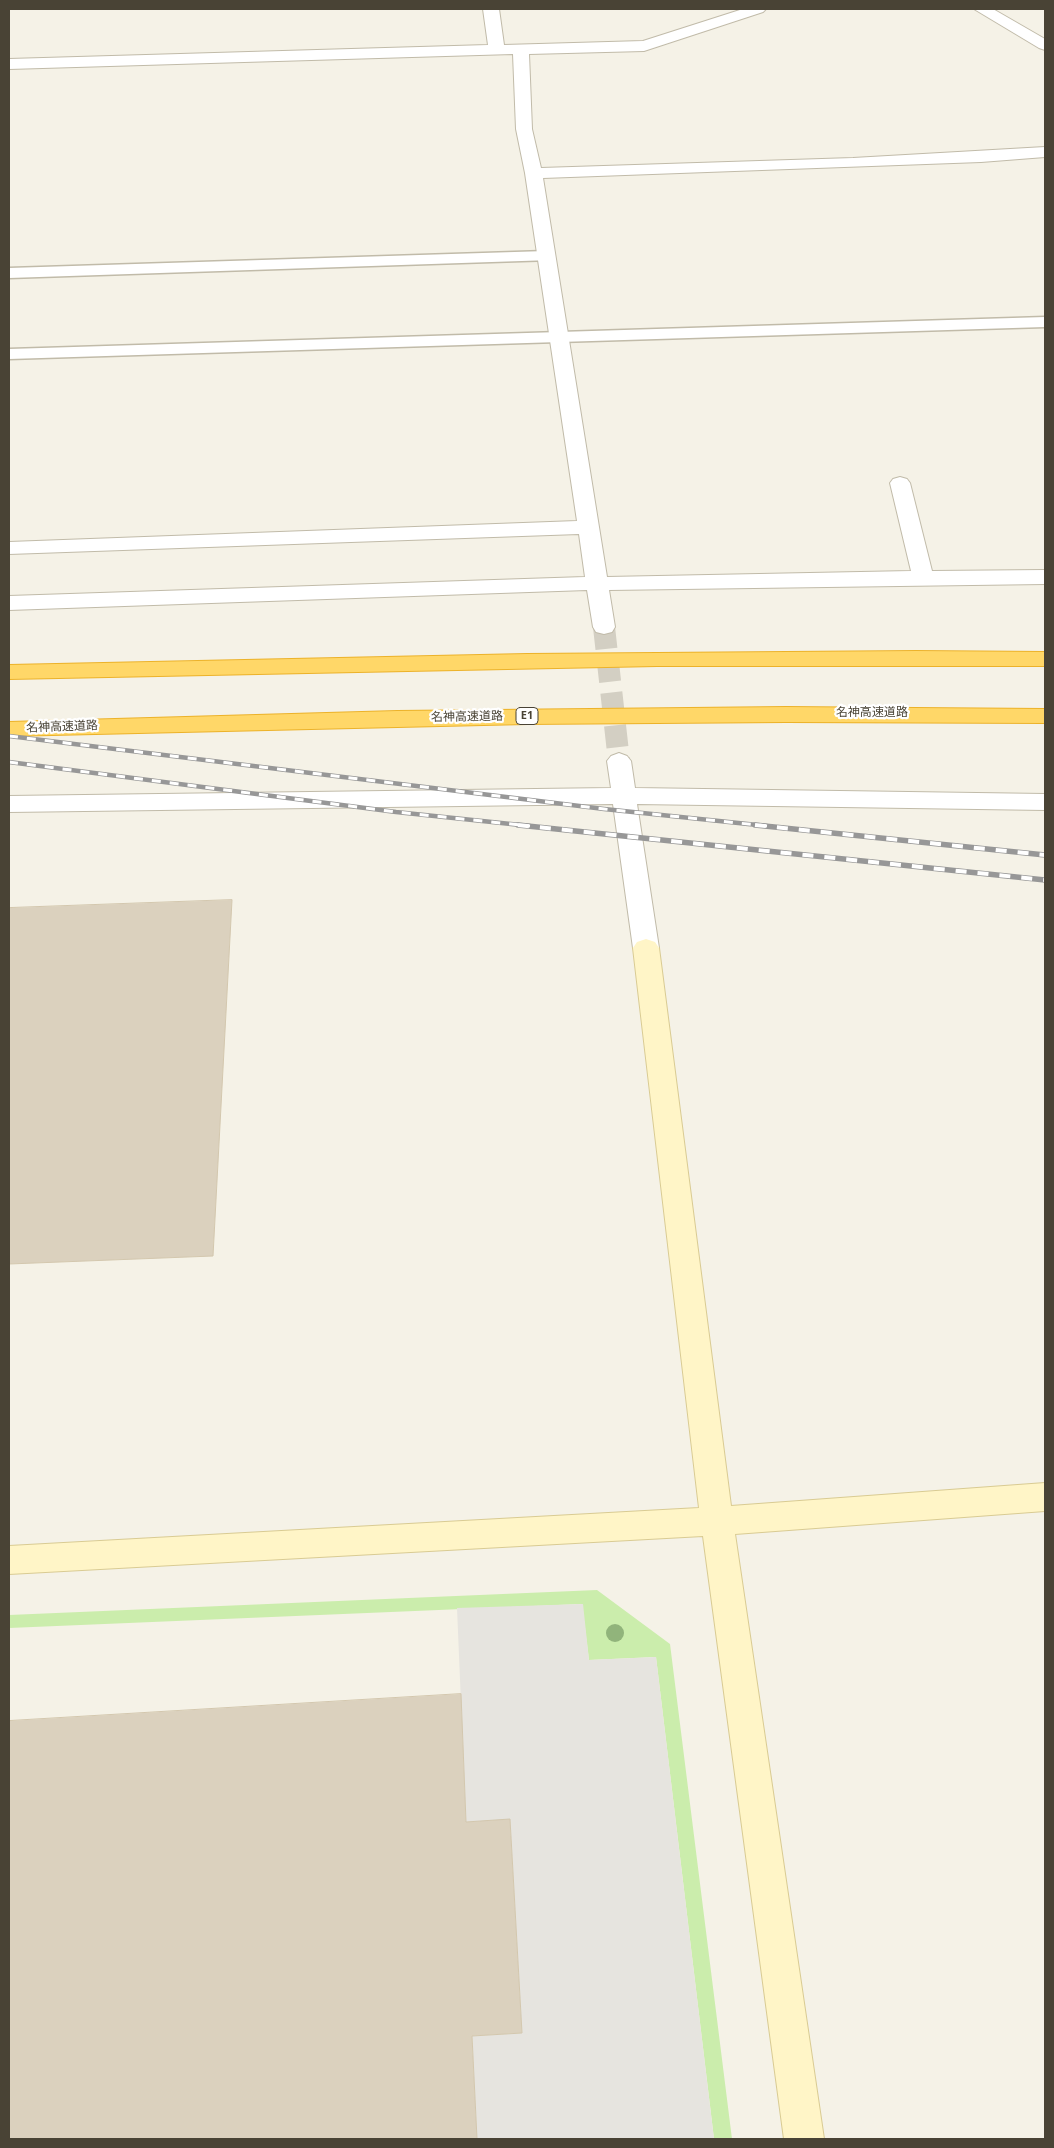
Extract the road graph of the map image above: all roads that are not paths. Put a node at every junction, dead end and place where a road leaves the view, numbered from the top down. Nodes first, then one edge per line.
1 (491, 9) edge
2 (758, 9) edge
3 (982, 9) edge
4 (1045, 45) edge
5 (521, 49) junction
6 (497, 50) junction
7 (9, 64) edge
8 (1045, 152) edge
9 (534, 173) junction
10 (546, 256) junction
11 (9, 273) edge
12 (1045, 322) edge
13 (559, 338) junction
14 (9, 354) edge
15 (900, 482) dead end
16 (587, 527) junction
17 (9, 548) edge
18 (924, 577) junction
19 (1045, 577) edge
20 (598, 584) junction
21 (9, 604) edge
22 (604, 627) tunnel mouth
23 (1045, 659) edge
24 (9, 672) edge
25 (1045, 716) edge
26 (9, 729) edge
27 (619, 761) tunnel mouth
28 (624, 796) junction
29 (1045, 802) edge
30 (9, 804) edge
31 (1045, 1497) edge
32 (717, 1520) junction
33 (9, 1560) edge
34 (804, 2139) edge

1 - 6 street
2 - 5 street
3 - 4 street
5 - 6 street
5 - 9 street
6 - 7 street
8 - 9 street
9 - 10 street
10 - 11 lane
10 - 13 street
12 - 13 lane
13 - 14 lane
13 - 16 street
15 - 18 street
16 - 17 street
16 - 20 street
18 - 19 street
18 - 20 street
20 - 21 street
20 - 22 street
23 - 24 highway
25 - 26 highway, 名神高速道路 / E1
27 - 28 street
28 - 29 street
28 - 30 street
28 - 32 street
31 - 32 street
32 - 33 street
32 - 34 street

